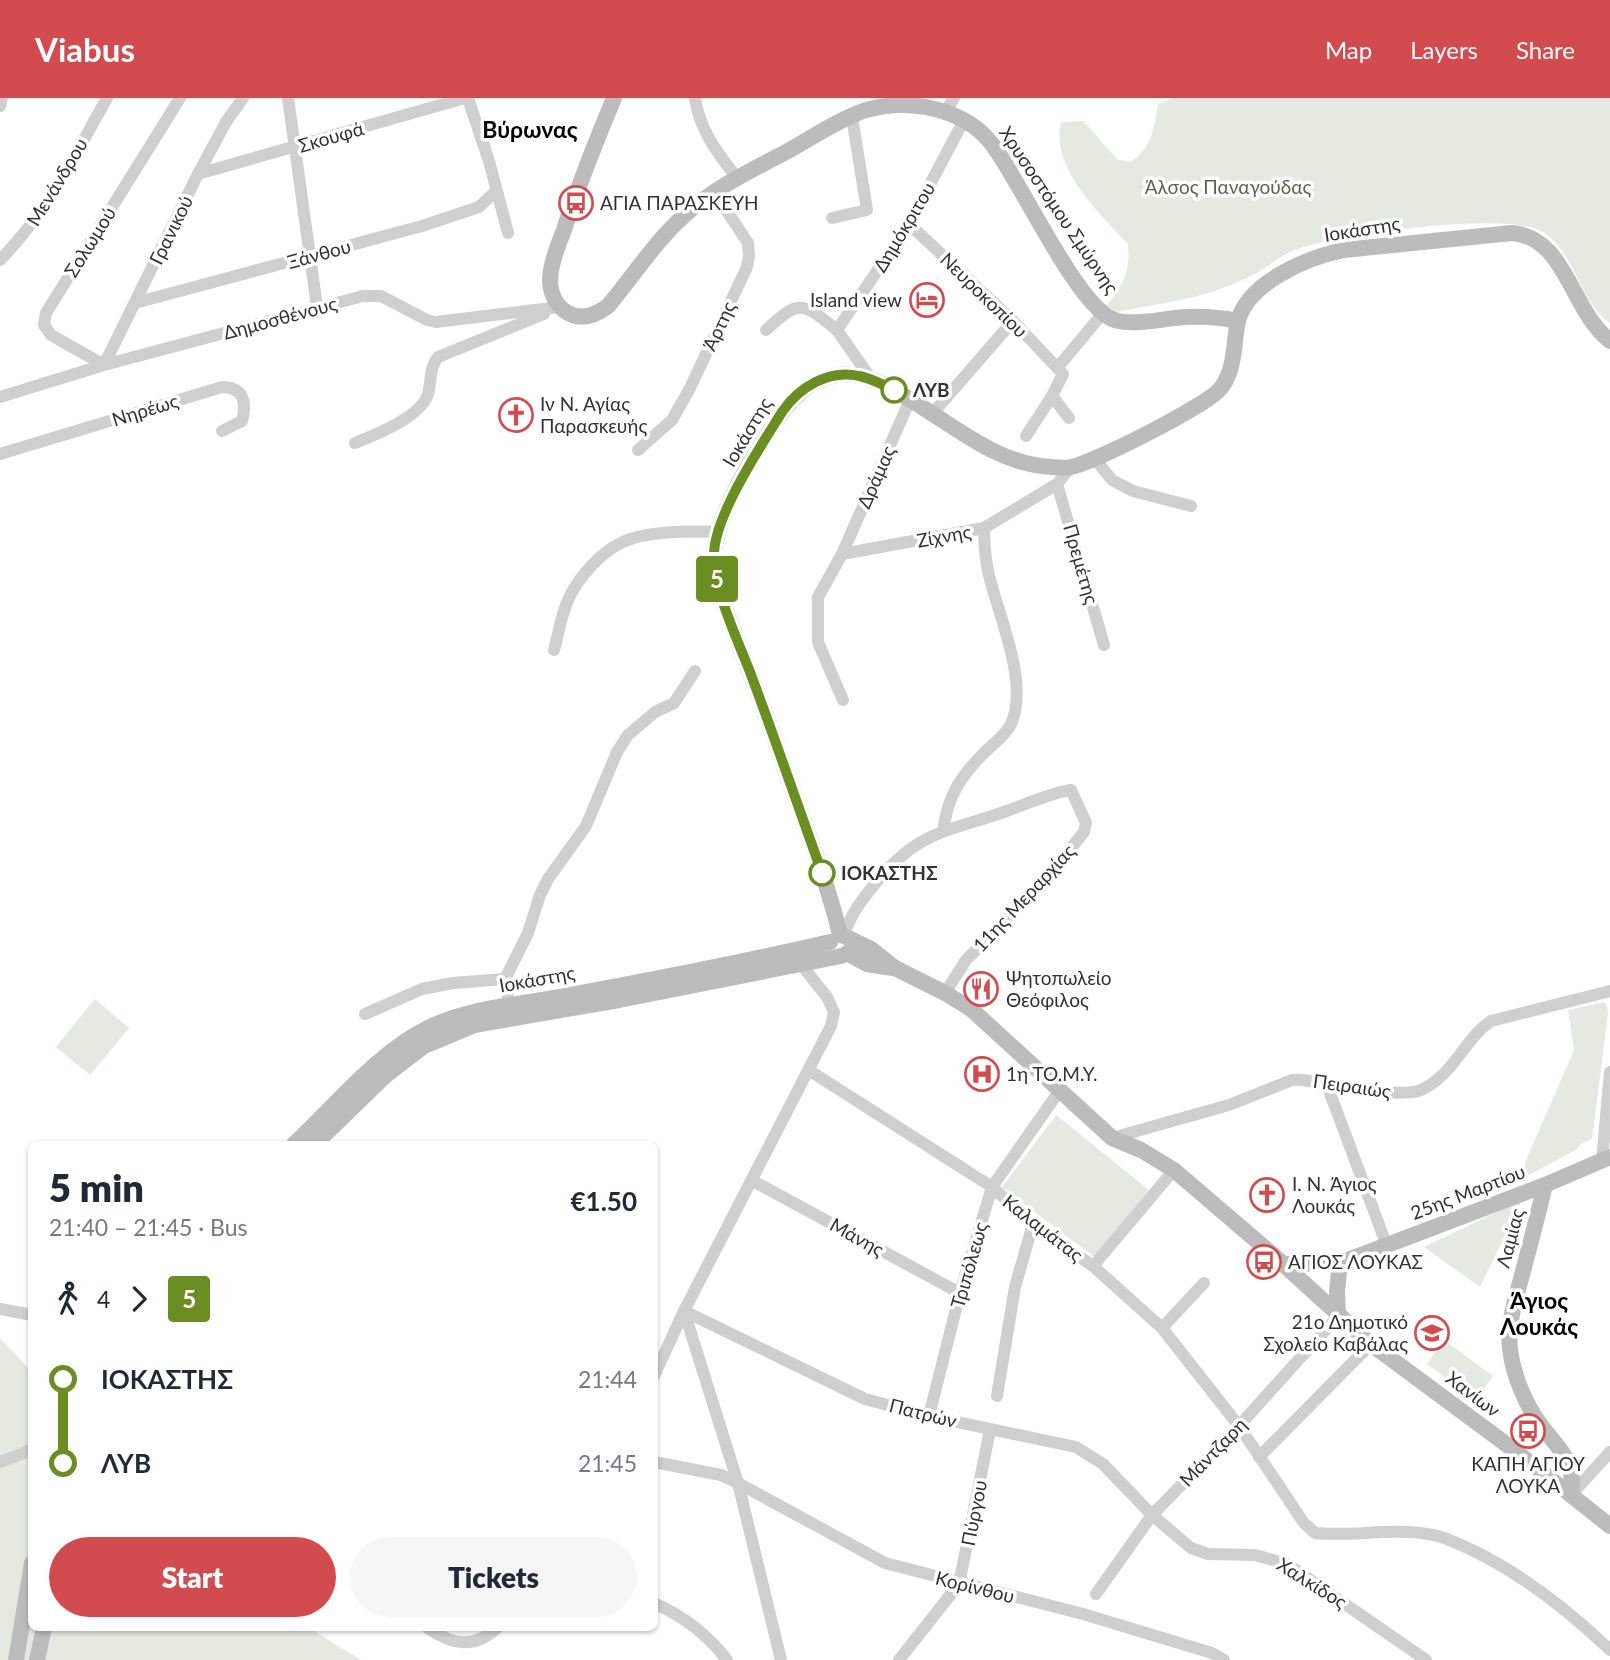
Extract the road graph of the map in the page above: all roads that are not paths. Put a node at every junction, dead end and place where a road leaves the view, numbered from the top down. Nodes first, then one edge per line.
1 (2, 98) edge
2 (107, 98) edge
3 (180, 98) edge
4 (243, 98) edge
5 (288, 98) edge
6 (466, 98) edge
7 (614, 98) edge
8 (695, 98) edge
9 (918, 102) edge
10 (950, 104) edge
11 (0, 106) edge
12 (852, 117) junction
13 (964, 120) junction
14 (293, 148) junction
15 (198, 174) junction
16 (737, 178) junction
17 (496, 191) junction
18 (714, 192) junction
19 (832, 218) dead end
20 (909, 224) junction
21 (508, 233) dead end
22 (309, 257) junction
23 (0, 260) edge
24 (135, 303) junction
25 (317, 307) junction
26 (560, 307) junction
27 (1103, 313) junction
28 (1013, 321) junction
29 (1238, 321) junction
30 (766, 330) dead end
31 (837, 330) junction
32 (1610, 341) edge
33 (104, 365) junction
34 (1058, 367) junction
35 (871, 379) junction
36 (1052, 396) junction
37 (0, 397) edge
38 (910, 400) junction
39 (933, 413) junction
40 (1069, 418) dead end
41 (222, 431) dead end
42 (1026, 436) dead end
43 (355, 443) dead end
44 (638, 450) dead end
45 (0, 454) edge
46 (1094, 458) junction
47 (1070, 468) junction
48 (1057, 484) junction
49 (1191, 506) dead end
50 (984, 528) junction
51 (718, 532) junction
52 (842, 554) junction
53 (1104, 645) dead end
54 (554, 650) dead end
55 (695, 671) dead end
56 (844, 700) dead end
57 (943, 831) junction
58 (838, 937) junction
59 (791, 950) junction
60 (844, 955) junction
61 (801, 965) junction
62 (895, 968) junction
63 (505, 979) junction
64 (1610, 991) edge
65 (944, 993) junction
66 (510, 1012) junction
67 (365, 1014) dead end
68 (810, 1071) junction
69 (1610, 1072) edge
70 (1327, 1085) junction
71 (1060, 1090) junction
72 (1112, 1138) junction
73 (297, 1141) edge
74 (318, 1141) edge
75 (1606, 1159) edge
76 (1174, 1170) junction
77 (753, 1181) junction
78 (1545, 1185) junction
79 (992, 1187) junction
80 (1033, 1224) junction
81 (1387, 1246) junction
82 (1340, 1263) junction
83 (1282, 1264) junction
84 (1093, 1266) junction
85 (1204, 1283) dead end
86 (960, 1293) junction
87 (0, 1310) edge
88 (684, 1311) junction
89 (28, 1314) edge
90 (1338, 1316) junction
91 (1162, 1328) junction
92 (1371, 1344) junction
93 (658, 1367) edge
94 (997, 1396) dead end
95 (929, 1416) junction
96 (1239, 1426) junction
97 (990, 1430) junction
98 (28, 1450) edge
99 (1610, 1452) edge
100 (1259, 1457) junction
101 (0, 1462) edge
102 (658, 1463) edge
103 (738, 1483) junction
104 (1571, 1495) junction
105 (1152, 1515) junction
106 (1610, 1526) edge
107 (960, 1584) junction
108 (28, 1587) edge
109 (1096, 1594) dead end
110 (658, 1605) edge
111 (43, 1631) edge
112 (433, 1631) edge
113 (492, 1631) edge
114 (1610, 1650) edge
115 (16, 1660) edge
116 (37, 1660) edge
117 (727, 1660) edge
118 (781, 1660) edge
119 (899, 1660) edge
120 (1224, 1660) edge
121 (1426, 1660) edge

1 - 11 street
2 - 23 street, Μενάνδρου
3 - 33 street, Σολωμού
4 - 15 street, Γρανικού
5 - 14 street
6 - 14 street, Σκουφά
6 - 17 street
7 - 26 street
8 - 16 street
9 - 10 street, Χρυσοστόμου Σμύρνης
9 - 12 street, Χρυσοστόμου Σμύρνης
10 - 13 street, Χρυσοστόμου Σμύρνης
12 - 16 street, Χρυσοστόμου Σμύρνης
12 - 19 street
13 - 20 street, Δημόκριτου
13 - 27 street, Χρυσοστόμου Σμύρνης
14 - 15 street, Σκουφά
14 - 22 street
15 - 24 street, Γρανικού
16 - 18 street, Χρυσοστόμου Σμύρνης
17 - 21 street
17 - 22 street, Ξάνθου
18 - 26 street, Χρυσοστόμου Σμύρνης
18 - 44 street, Άρτης
20 - 28 street, Νευροκοπίου
20 - 31 street, Δημόκριτου
22 - 24 street, Ξάνθου
22 - 25 street
24 - 33 street, Γρανικού
25 - 26 street, Δημοσθένους
25 - 33 street, Δημοσθένους
26 - 43 street
27 - 29 street, Χρυσοστόμου Σμύρνης
27 - 34 street
28 - 34 street, Νευροκοπίου
28 - 39 street
29 - 32 street, Ιοκάστης
29 - 46 street, Ιοκάστης
30 - 31 street
31 - 35 street
33 - 37 street, Δημοσθένους
34 - 36 street
35 - 38 street, Ιοκάστης
35 - 51 street, Ιοκάστης
36 - 40 street
36 - 42 street
38 - 39 street, Ιοκάστης
38 - 52 street, Δράμας
39 - 47 street, Ιοκάστης
41 - 45 street, Νηρέως
46 - 47 street, Ιοκάστης
46 - 49 street
47 - 48 street, Ζίχνης
48 - 50 street, Ζίχνης
48 - 53 street, Πρεμέτης
50 - 52 street, Ζίχνης
50 - 57 street
51 - 54 street
51 - 58 street, Ιοκάστης
52 - 56 street, Δράμας
55 - 63 street
57 - 58 street, 11ης Μεραρχίας
57 - 65 street, 11ης Μεραρχίας
58 - 59 street, Ιοκάστης
58 - 60 street
58 - 62 street
59 - 61 street
59 - 66 street, Ιοκάστης
60 - 61 street, Ιοκάστης
60 - 62 street
61 - 66 street, Ιοκάστης
61 - 68 street
62 - 65 street
63 - 66 street
63 - 67 street
64 - 70 street, Πειραιώς
65 - 71 street
66 - 73 street, Ιοκάστης
66 - 74 street, Ιοκάστης
68 - 77 street
68 - 79 street, Καλαμάτας
69 - 75 street
70 - 72 street, Πειραιώς
70 - 81 street
71 - 72 street
71 - 79 street, Τριπόλεως
72 - 76 street
75 - 78 street, 25ης Μαρτίου
76 - 83 street
76 - 84 street
77 - 86 street, Μάνης
77 - 88 street
78 - 81 street, 25ης Μαρτίου
78 - 104 street, Λαμίας
79 - 80 street, Καλαμάτας
79 - 86 street, Τριπόλεως
80 - 84 street, Καλαμάτας
80 - 94 street
81 - 82 street, 25ης Μαρτίου
82 - 83 street, 25ης Μαρτίου
82 - 90 street
83 - 90 street, Χανίων
84 - 91 street, Καλαμάτας
85 - 91 street
86 - 95 street, Τριπόλεως
87 - 89 street
88 - 93 street
88 - 95 street, Πατρών
88 - 103 street
90 - 92 street, Χανίων
90 - 96 street, Μάντζαρη
91 - 96 street, Καλαμάτας
92 - 100 street
92 - 104 street, Χανίων
95 - 97 street, Πατρών
96 - 100 street, Καλαμάτας
96 - 105 street, Μάντζαρη
97 - 105 street, Πατρών
97 - 107 street, Πύργου
98 - 101 street
99 - 104 street
100 - 114 street, Καλαμάτας
102 - 103 street, Κορίνθου
103 - 107 street, Κορίνθου
103 - 118 street
104 - 106 street, Χανίων
105 - 109 street, Μάντζαρη
105 - 121 street, Χαλκίδος
107 - 119 street, Πύργου
107 - 120 street, Κορίνθου
108 - 115 street
110 - 117 street
111 - 116 street
112 - 113 street

